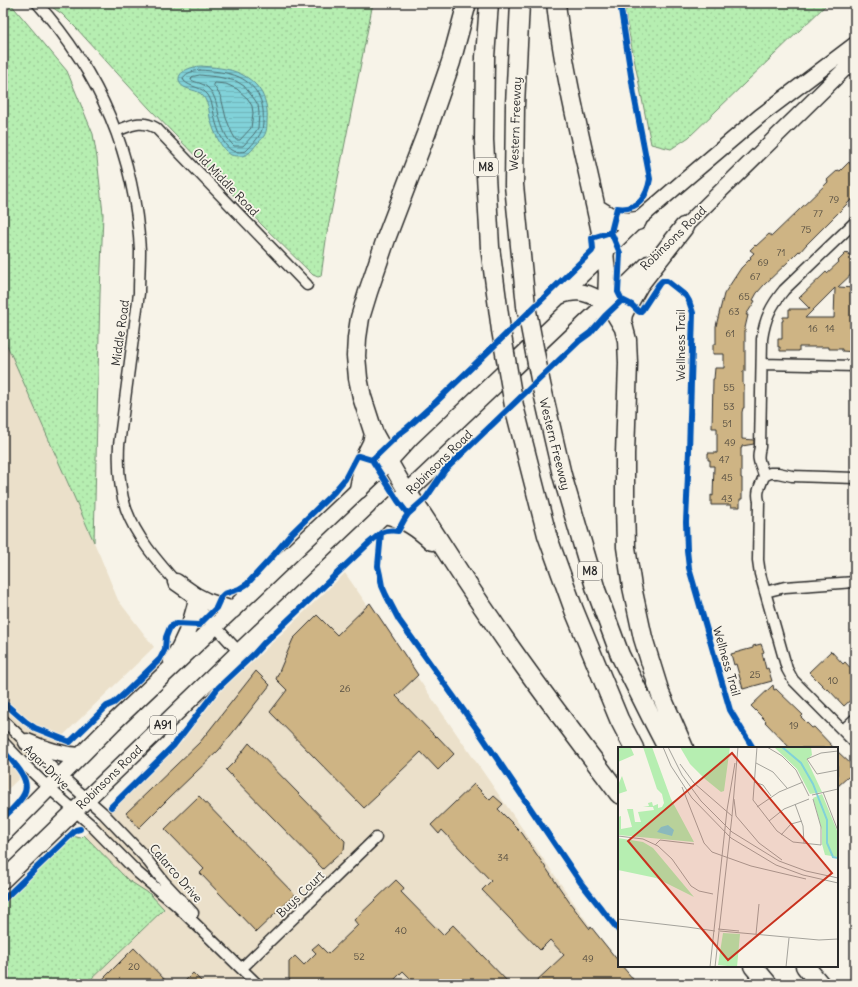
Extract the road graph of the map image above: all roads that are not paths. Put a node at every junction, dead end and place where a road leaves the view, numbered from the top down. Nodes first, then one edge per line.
1 (37, 3) edge
2 (467, 3) edge
3 (489, 3) edge
4 (520, 3) edge
5 (556, 3) edge
6 (855, 44) edge
7 (855, 59) edge
8 (116, 131) junction
9 (596, 208) junction
10 (637, 221) junction
11 (684, 227) junction
12 (853, 229) edge
13 (605, 252) junction
14 (307, 285) dead end
15 (558, 296) junction
16 (606, 304) junction
17 (624, 328) junction
18 (762, 364) junction
19 (855, 366) edge
20 (374, 434) junction
21 (389, 461) junction
22 (768, 476) junction
23 (855, 478) edge
24 (359, 489) junction
25 (407, 492) junction
26 (384, 514) junction
27 (454, 566) junction
28 (176, 582) junction
29 (855, 582) edge
30 (766, 592) junction
31 (196, 604) junction
32 (233, 610) junction
33 (215, 626) junction
34 (239, 652) junction
35 (163, 676) junction
36 (855, 718) edge
37 (3, 720) edge
38 (843, 730) junction
39 (3, 742) edge
40 (26, 742) junction
41 (855, 743) edge
42 (633, 747) edge
43 (666, 747) edge
44 (684, 747) edge
45 (80, 756) junction
46 (61, 776) junction
47 (49, 788) junction
48 (618, 793) edge
49 (86, 798) junction
50 (74, 810) junction
51 (3, 834) edge
52 (376, 838) dead end
53 (3, 880) edge
54 (754, 967) edge
55 (770, 967) edge
56 (806, 967) edge
57 (810, 967) edge
58 (242, 968) junction
59 (257, 984) edge
60 (768, 984) edge
61 (782, 984) edge
62 (821, 984) edge

1 - 8 street, Middle Road
2 - 20 highway
3 - 42 highway, M8, bridge
4 - 43 highway, Western Freeway / M8, bridge
5 - 9 highway
6 - 10 main road
7 - 11 main road, Robinsons Road / A91
8 - 14 street, Old Middle Road
8 - 28 street, Middle Road
9 - 10 highway
9 - 13 highway
10 - 13 main road
11 - 16 main road, Robinsons Road / A91
11 - 17 highway
12 - 18 street
13 - 15 highway
13 - 16 highway
15 - 16 highway
15 - 21 highway
16 - 17 highway
16 - 25 highway, Robinsons Road / A91
17 - 44 highway
18 - 19 street
18 - 22 street
20 - 21 highway
20 - 24 highway
21 - 24 highway
21 - 25 highway
22 - 23 street
22 - 30 street
24 - 32 highway
25 - 26 highway, Robinsons Road / A91
25 - 27 highway
26 - 27 highway
26 - 34 highway, Robinsons Road / A91
27 - 48 highway
28 - 31 street, Middle Road
28 - 32 highway
29 - 30 street
30 - 38 street
31 - 33 street, Middle Road
31 - 35 highway
32 - 33 highway
33 - 34 street, Middle Road
33 - 35 highway
34 - 49 highway, Robinsons Road / A91
35 - 45 highway
36 - 38 street
37 - 40 street, Agar Drive
38 - 41 street
39 - 47 street, Agar Drive
40 - 45 highway
40 - 46 street, Agar Drive
45 - 46 highway
46 - 47 highway
46 - 49 street, Agar Drive
47 - 50 street, Agar Drive
47 - 51 highway
49 - 50 highway, Robinsons Road / A91
49 - 58 street, Calarco Drive
50 - 53 highway, Robinsons Road / A91
50 - 58 street, Calarco Drive
52 - 58 street, Buys Court
54 - 60 highway
55 - 61 highway
56 - 62 highway
57 - 62 highway
58 - 59 street, Calarco Drive

